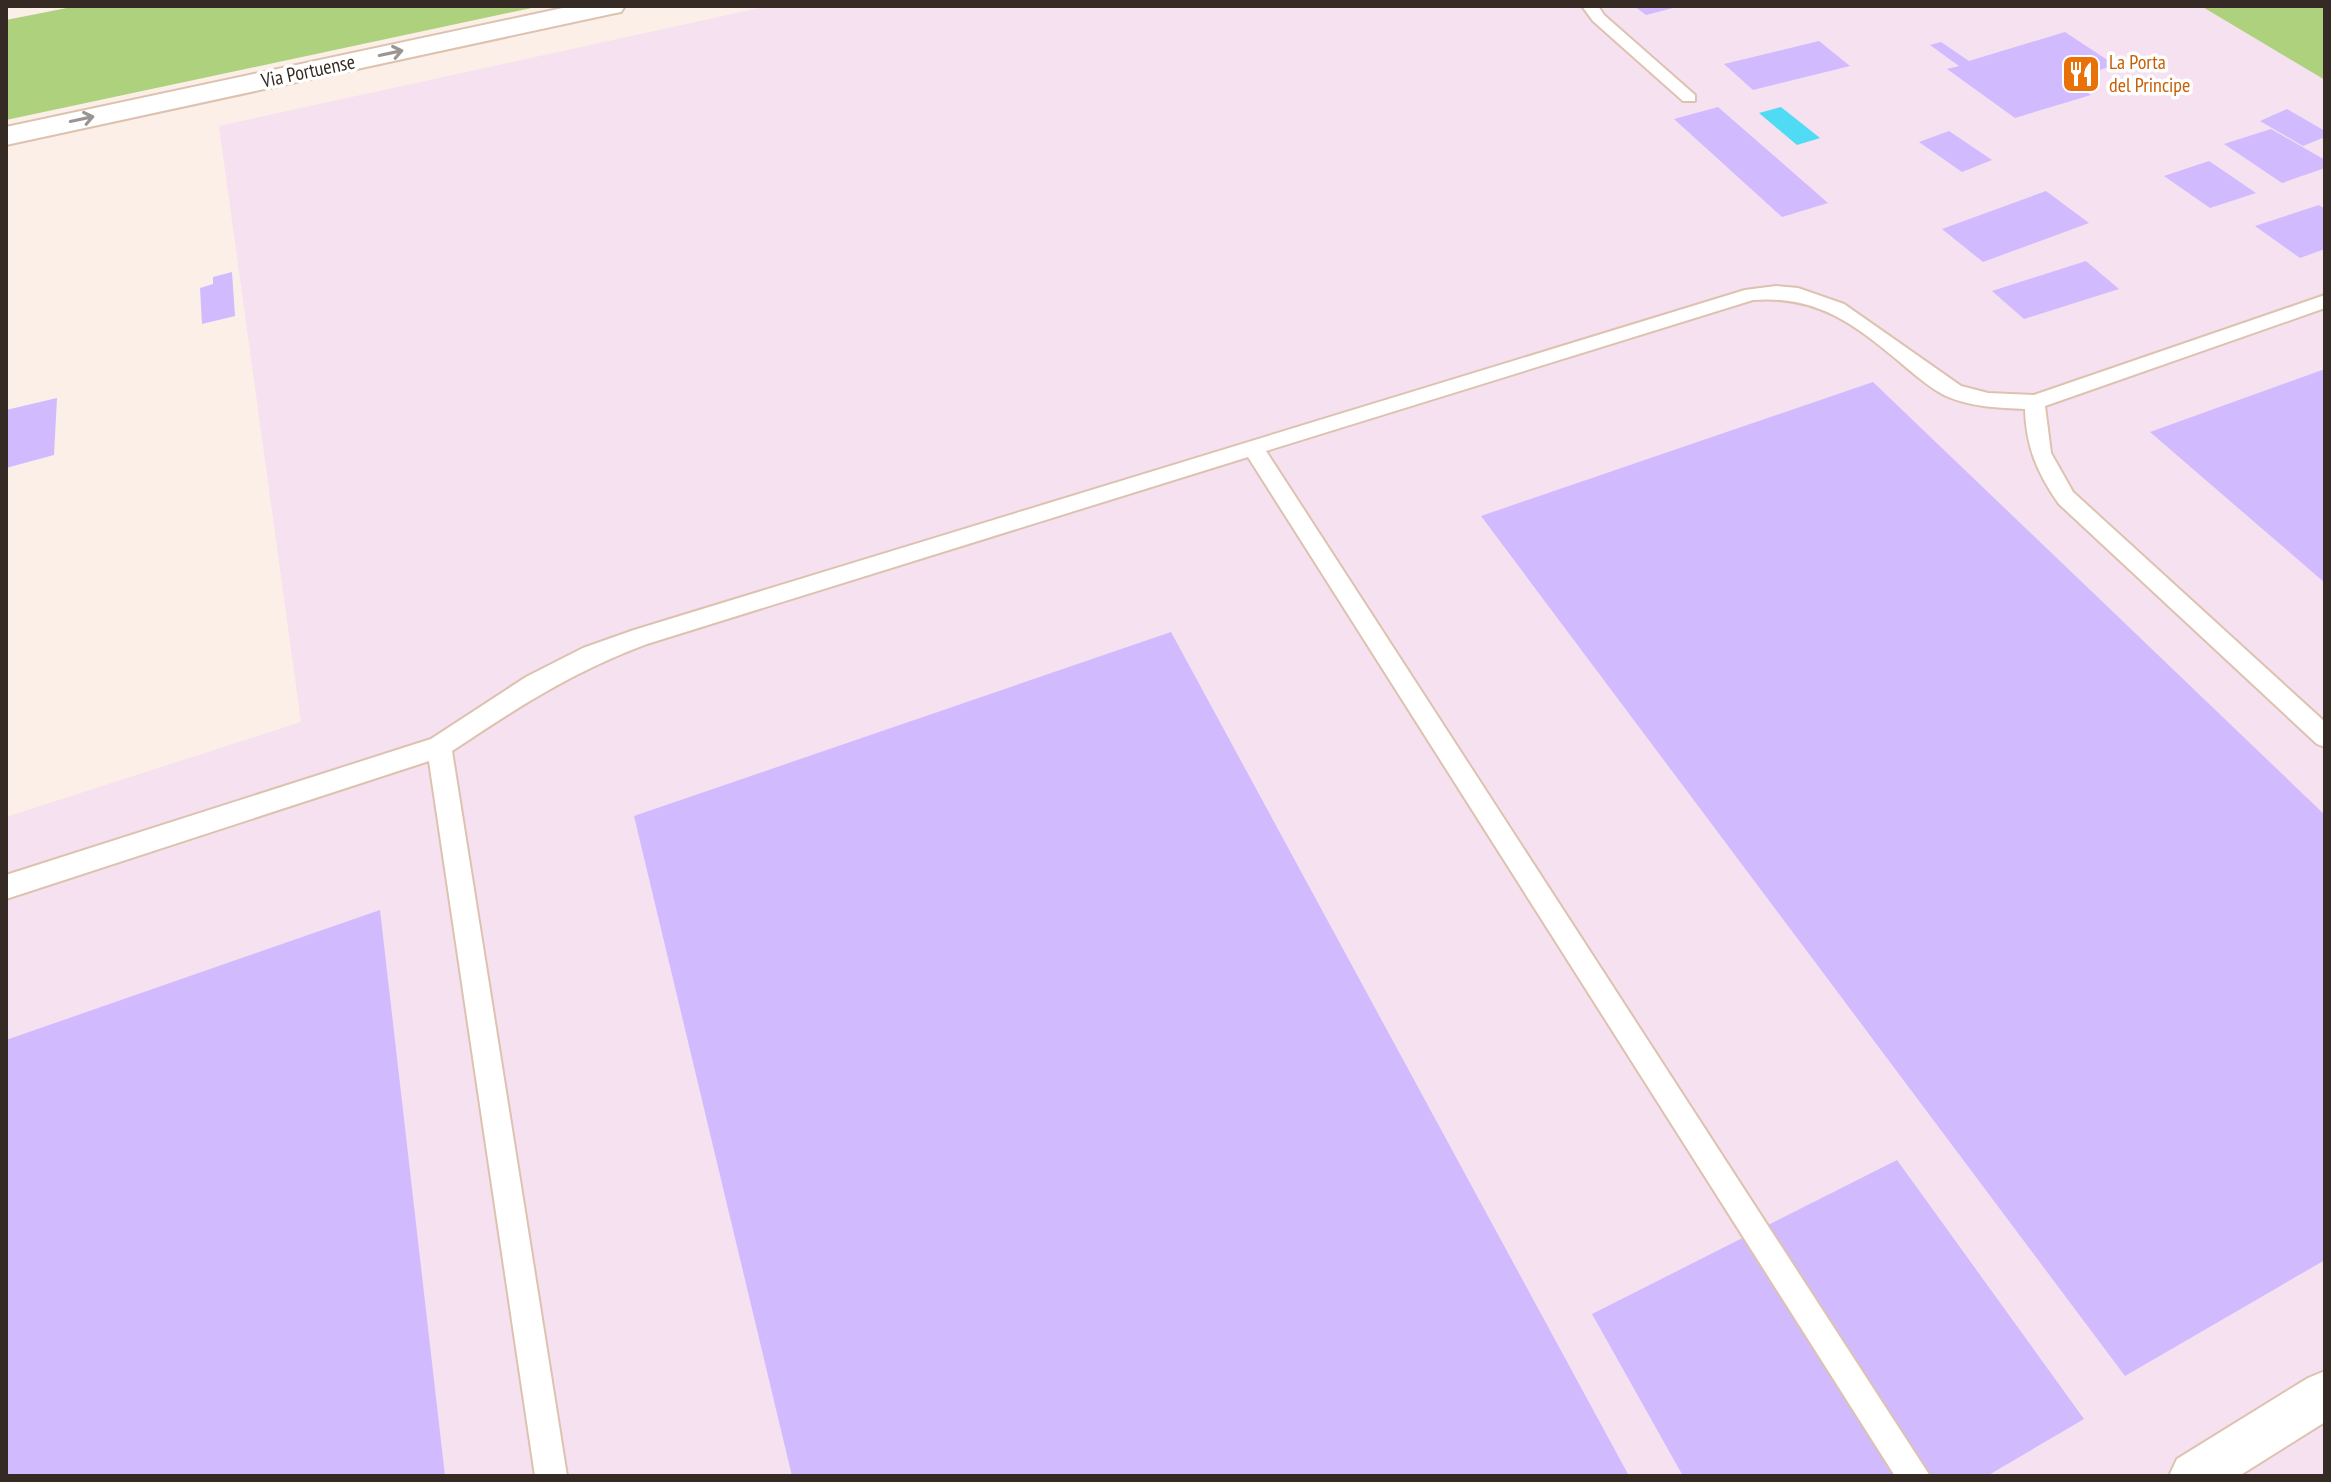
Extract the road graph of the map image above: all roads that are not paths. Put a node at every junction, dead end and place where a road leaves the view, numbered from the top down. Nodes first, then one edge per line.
1 (611, 6) edge
2 (1590, 6) edge
3 (1689, 98) dead end
4 (6, 136) edge
5 (2325, 301) edge
6 (2035, 402) junction
7 (1253, 448) junction
8 (2325, 737) edge
9 (439, 747) junction
10 (6, 887) edge
11 (2325, 1395) edge
12 (551, 1476) edge
13 (1914, 1476) edge
14 (2194, 1476) edge

4 -> 1 street, Via Portuense
2 - 3 lane
5 - 6 lane
6 - 7 lane
6 - 8 lane
7 - 9 lane
7 - 13 lane
9 - 10 lane
9 - 12 lane
11 - 14 street

